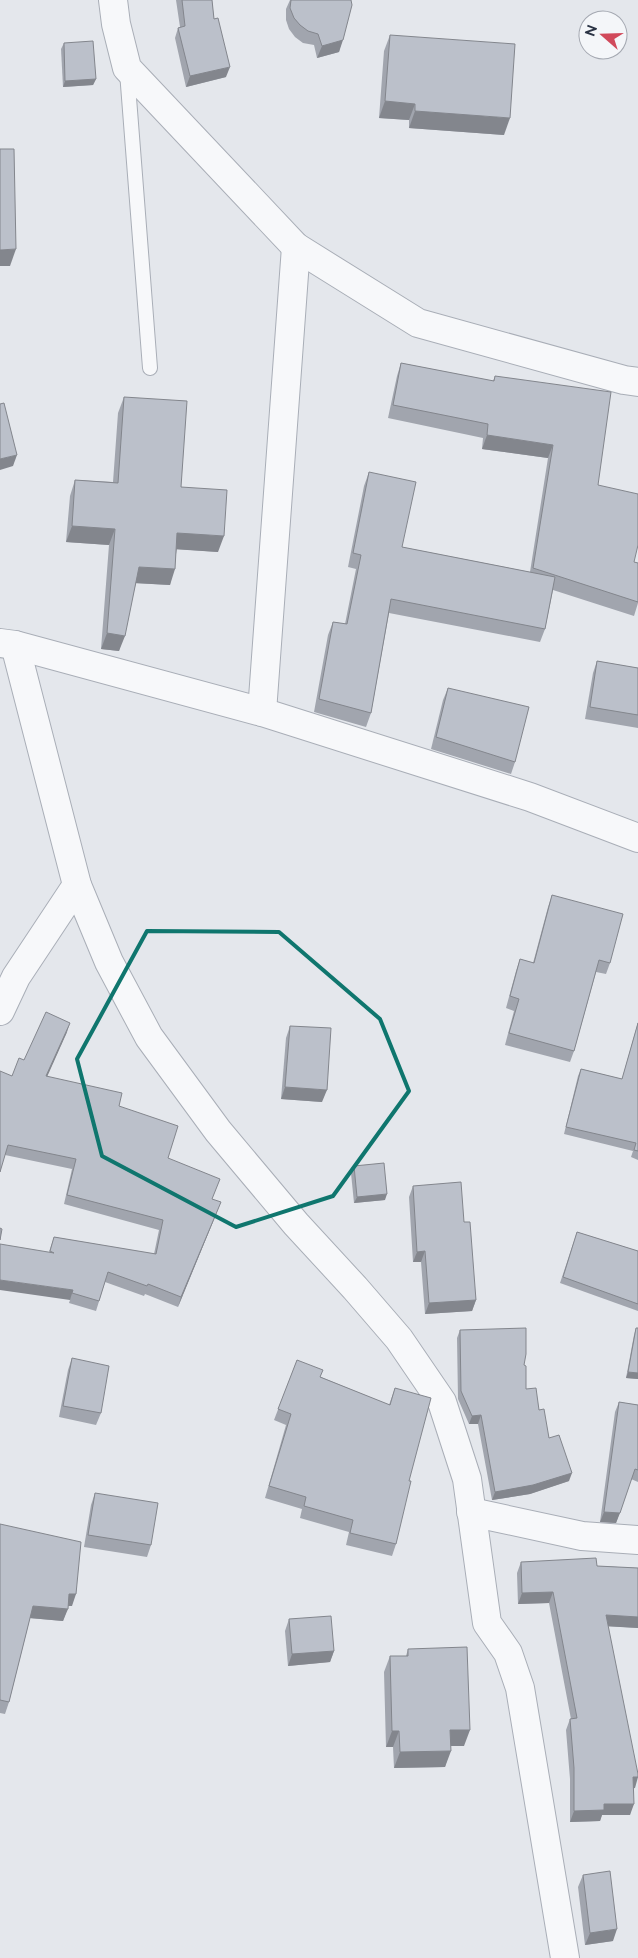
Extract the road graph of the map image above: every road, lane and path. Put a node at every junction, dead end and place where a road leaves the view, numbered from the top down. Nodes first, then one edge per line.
1 (113, 0) edge
2 (127, 68) junction
3 (296, 247) junction
4 (150, 368) dead end
5 (638, 382) edge
6 (7, 644) edge
7 (262, 712) junction
8 (638, 838) edge
9 (77, 885) junction
10 (8, 972) edge
11 (0, 1011) edge
12 (471, 1512) junction
13 (638, 1540) edge
14 (565, 1958) edge

1 - 2 street
2 - 3 street
2 - 4 lane
3 - 5 street
3 - 7 street
6 - 7 street
6 - 9 street
7 - 8 street
9 - 10 street
9 - 12 street
10 - 11 street
12 - 13 street
12 - 14 street

